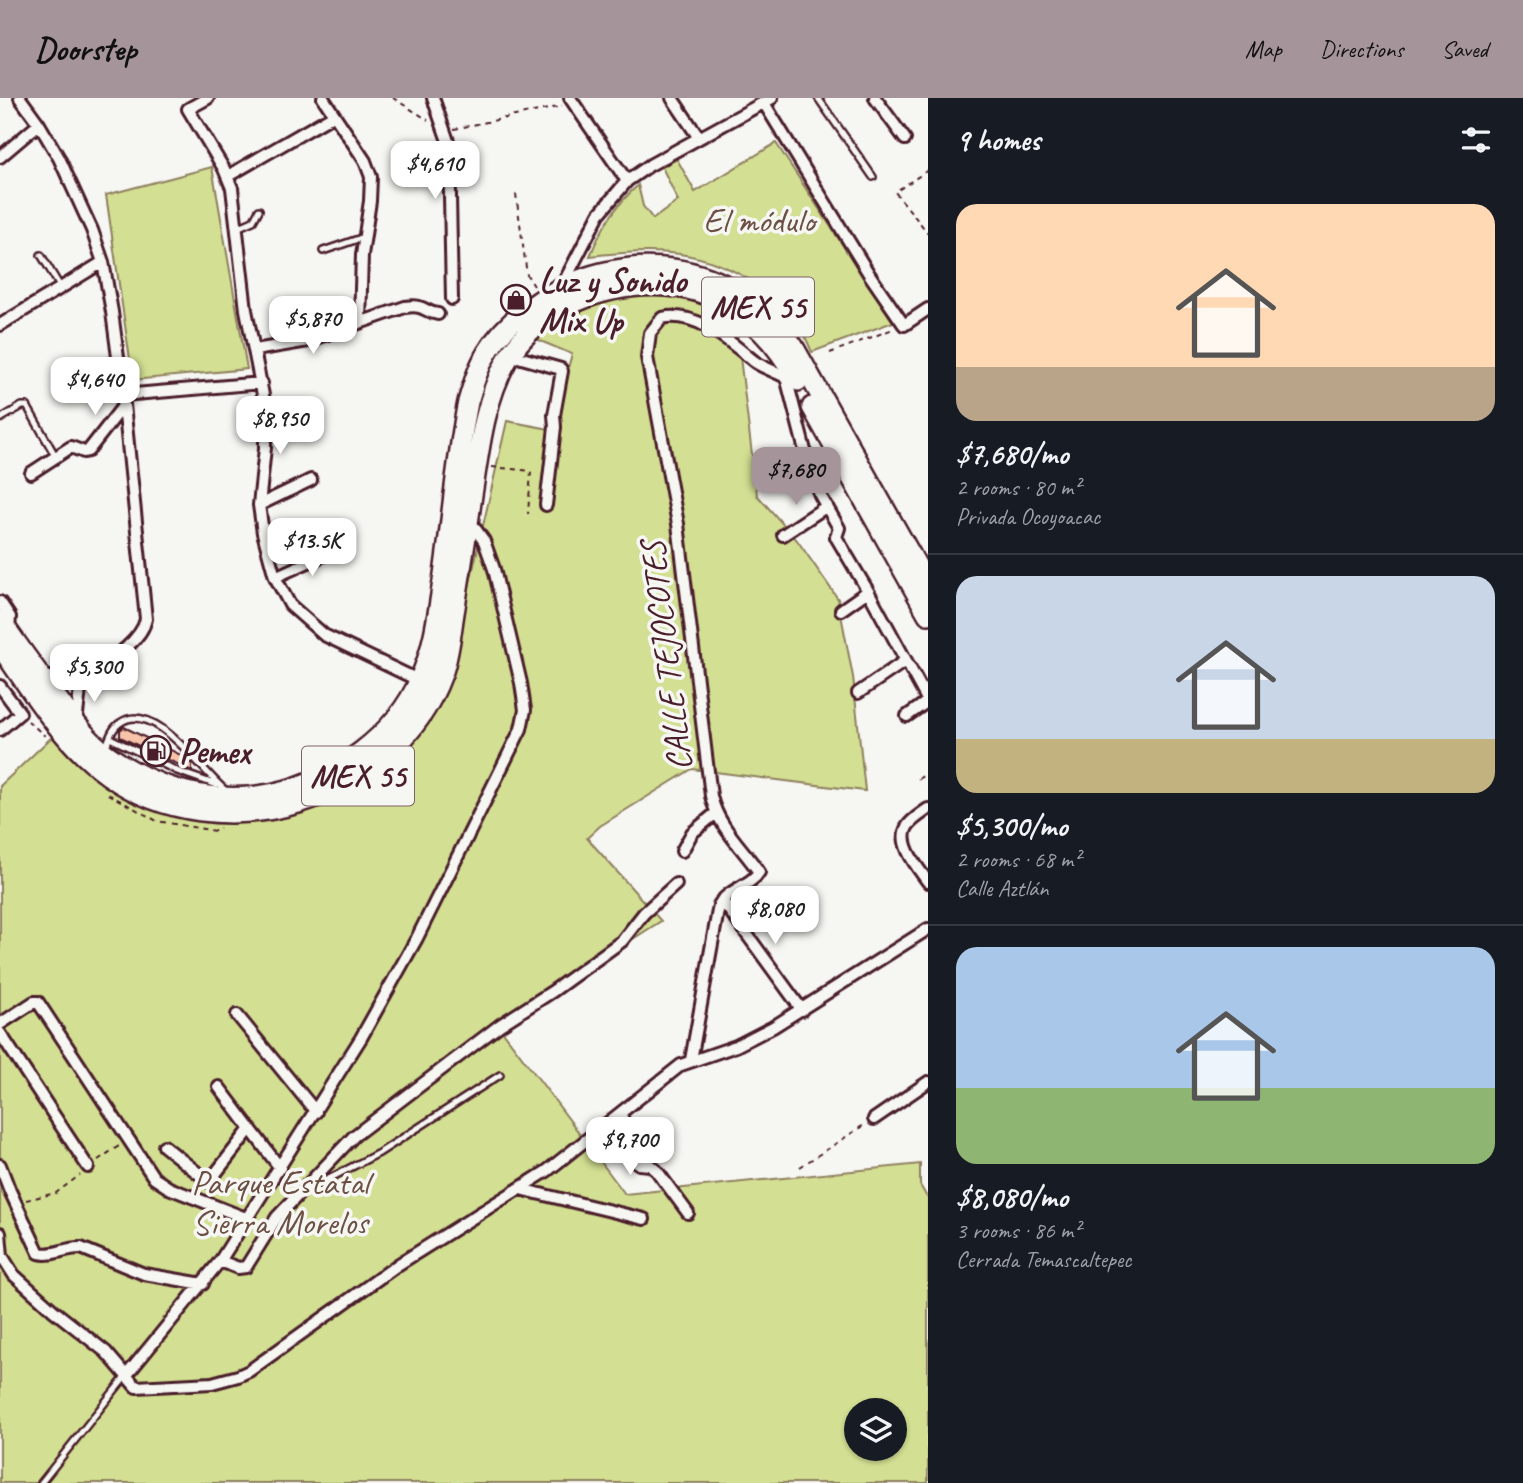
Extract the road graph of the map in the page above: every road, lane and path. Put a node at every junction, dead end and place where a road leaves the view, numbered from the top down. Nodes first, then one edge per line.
1 (20, 98) edge
2 (208, 98) edge
3 (323, 98) edge
4 (393, 98) edge
5 (433, 98) edge
6 (672, 98) edge
7 (818, 98) edge
8 (874, 98) edge
9 (571, 100) edge
10 (768, 100) edge
11 (334, 115) junction
12 (39, 124) junction
13 (445, 131) junction
14 (699, 138) junction
15 (905, 139) dead end
16 (0, 157) edge
17 (928, 170) edge
18 (228, 176) junction
19 (873, 177) dead end
20 (627, 181) junction
21 (516, 194) dead end
22 (260, 210) dead end
23 (237, 228) junction
24 (928, 233) edge
25 (364, 237) junction
26 (323, 251) dead end
27 (41, 255) dead end
28 (103, 262) junction
29 (527, 275) dead end
30 (562, 287) junction
31 (61, 288) junction
32 (452, 299) dead end
33 (928, 309) edge
34 (439, 314) dead end
35 (360, 322) junction
36 (1, 325) edge
37 (904, 325) junction
38 (255, 351) junction
39 (830, 353) dead end
40 (511, 355) junction
41 (790, 374) junction
42 (262, 383) junction
43 (124, 400) junction
44 (0, 419) edge
45 (56, 457) junction
46 (477, 465) junction
47 (31, 473) dead end
48 (311, 480) dead end
49 (259, 505) junction
50 (546, 505) dead end
51 (827, 506) junction
52 (461, 513) junction
53 (528, 514) dead end
54 (783, 535) dead end
55 (335, 550) dead end
56 (275, 577) junction
57 (928, 586) edge
58 (868, 591) junction
59 (0, 602) edge
60 (841, 610) dead end
61 (928, 614) edge
62 (3, 633) edge
63 (905, 661) junction
64 (41, 676) junction
65 (81, 681) junction
66 (420, 681) junction
67 (0, 686) edge
68 (858, 693) dead end
69 (928, 701) edge
70 (907, 716) dead end
71 (76, 723) junction
72 (0, 730) edge
73 (107, 745) junction
74 (928, 773) edge
75 (918, 779) dead end
76 (220, 786) junction
77 (236, 799) junction
78 (928, 809) edge
79 (716, 813) junction
80 (682, 851) dead end
81 (928, 882) edge
82 (676, 884) dead end
83 (722, 900) junction
84 (926, 935) edge
85 (802, 1010) junction
86 (237, 1015) dead end
87 (0, 1024) edge
88 (0, 1033) edge
89 (691, 1060) junction
90 (500, 1075) dead end
91 (928, 1082) edge
92 (219, 1087) dead end
93 (316, 1112) junction
94 (621, 1113) junction
95 (874, 1119) joint
96 (250, 1129) junction
97 (128, 1139) junction
98 (164, 1146) dead end
99 (0, 1164) edge
100 (88, 1167) junction
101 (800, 1167) dead end
102 (280, 1168) junction
103 (520, 1189) junction
104 (302, 1192) junction
105 (15, 1203) junction
106 (688, 1213) dead end
107 (248, 1219) junction
108 (644, 1219) dead end
109 (0, 1233) edge
110 (220, 1261) junction
111 (203, 1284) junction
112 (126, 1376) junction
113 (41, 1483) edge

1 - 12 street
2 - 18 street
3 - 11 street
4 - 13 path
5 - 13 street
6 - 14 street
7 - 19 lane
8 - 15 street
9 - 13 path
9 - 20 street
10 - 14 street
10 - 37 street
11 - 18 street
11 - 25 street
12 - 16 street
12 - 28 street
13 - 32 street
14 - 20 street
17 - 24 path
18 - 23 street
20 - 30 street
21 - 29 path
22 - 23 lane
23 - 38 street
25 - 26 lane
25 - 35 street
27 - 31 lane
28 - 31 street
28 - 43 street
30 - 52 highway, MEX 55
30 - 57 highway, MEX 55
31 - 36 street
33 - 37 street
34 - 35 street
35 - 38 street
37 - 39 path
38 - 42 street
40 - 41 highway, MEX 55
40 - 46 highway, MEX 55
40 - 50 street
41 - 51 street
41 - 61 highway, MEX 55
41 - 79 street, CALLE TEJOCOTES
42 - 43 street
42 - 49 street
43 - 45 street
43 - 65 street
44 - 45 lane
45 - 47 street
46 - 52 highway, MEX 55
46 - 53 path
48 - 49 street
49 - 56 street
51 - 54 street
51 - 58 street
52 - 62 highway, MEX 55
52 - 66 highway, MEX 55
52 - 93 street
55 - 56 street
56 - 66 street
58 - 60 street
58 - 63 street
59 - 62 street
62 - 64 highway, MEX 55
63 - 68 street
63 - 69 street
64 - 65 street
64 - 71 highway, MEX 55
65 - 71 street
66 - 77 highway, MEX 55
67 - 72 street
69 - 70 street
71 - 73 highway, MEX 55
73 - 76 lane
73 - 76 lane
73 - 77 highway, MEX 55
74 - 75 path
76 - 77 lane
78 - 81 street
79 - 80 street
79 - 83 street, CALLE TEJOCOTES
82 - 104 street
83 - 85 street
83 - 89 street
84 - 85 street
85 - 89 street
86 - 93 street
87 - 97 street
88 - 100 street
89 - 94 street
90 - 104 lane
91 - 95 street
92 - 96 street
93 - 102 street
94 - 103 street
94 - 106 street
95 - 101 path
96 - 98 street
96 - 102 street
97 - 100 path
97 - 107 street
99 - 105 street
100 - 105 path
102 - 107 street
103 - 108 street
103 - 112 street
104 - 110 street
105 - 111 street
107 - 110 street
109 - 112 street
110 - 111 street
111 - 112 street
112 - 113 lane

